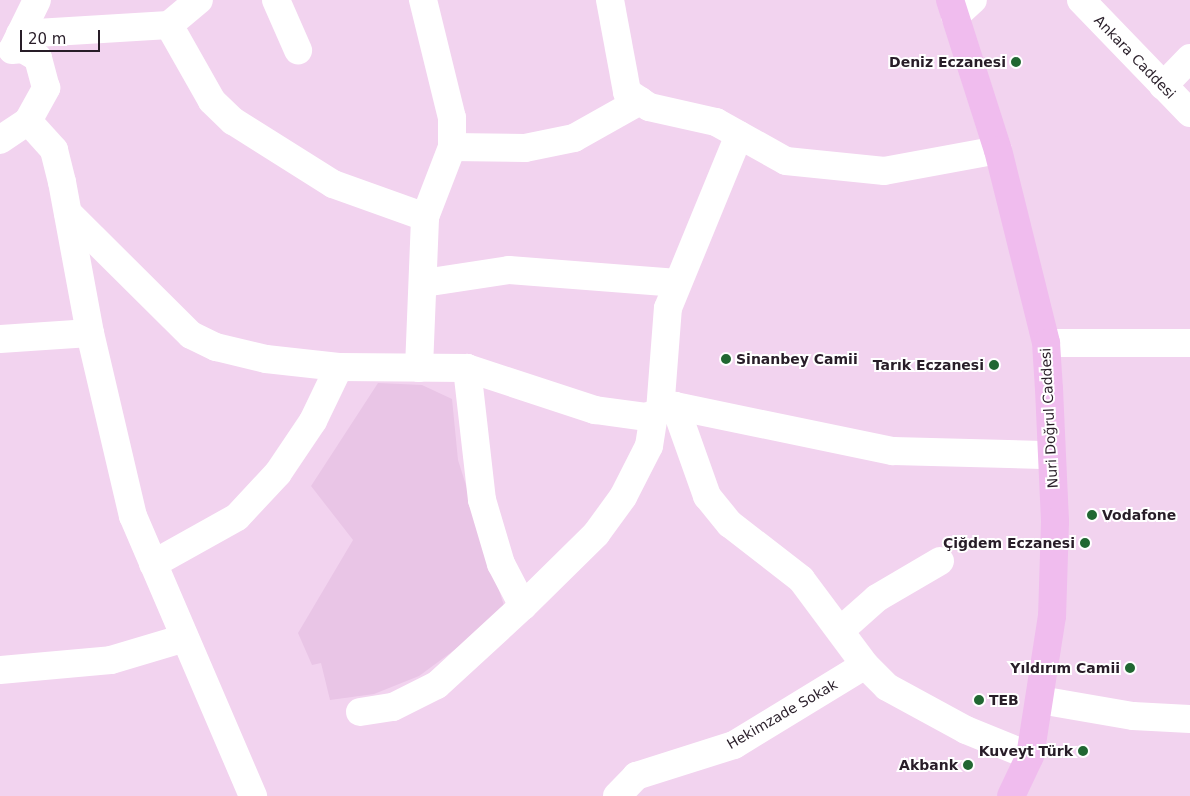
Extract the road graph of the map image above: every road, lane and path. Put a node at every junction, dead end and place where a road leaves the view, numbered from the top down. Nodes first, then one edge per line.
1 (37, 0) edge
2 (198, 0) edge
3 (276, 0) edge
4 (423, 0) edge
5 (610, 0) edge
6 (1081, 0) edge
7 (958, 4) edge
8 (169, 25) junction
9 (11, 49) edge
10 (298, 50) dead end
11 (1190, 58) edge
12 (1163, 86) junction
13 (640, 101) junction
14 (1190, 114) edge
15 (10, 130) edge
16 (739, 135) junction
17 (452, 147) junction
18 (998, 150) junction
19 (68, 213) junction
20 (425, 217) junction
21 (424, 283) junction
22 (678, 283) junction
23 (90, 333) junction
24 (0, 339) edge
25 (1046, 343) junction
26 (1190, 344) edge
27 (339, 367) junction
28 (419, 368) junction
29 (468, 368) junction
30 (663, 411) junction
31 (1050, 455) junction
32 (940, 561) dead end
33 (153, 564) junction
34 (523, 606) junction
35 (841, 630) junction
36 (185, 638) junction
37 (865, 665) junction
38 (0, 670) edge
39 (1044, 700) junction
40 (360, 712) dead end
41 (1190, 719) edge
42 (1030, 756) junction
43 (253, 796) edge
44 (617, 796) edge
45 (1011, 796) edge

1 - 9 street
2 - 8 street
3 - 10 street
4 - 17 street
5 - 13 street
6 - 12 street, Ankara Caddesi
7 - 18 main road, Nuri Doğrul Caddesi
8 - 9 street
8 - 20 street
9 - 15 street
11 - 12 street
12 - 14 street, Ankara Caddesi
13 - 16 street
13 - 17 street
15 - 19 street
16 - 18 street
16 - 22 street
17 - 20 street
18 - 25 main road, Nuri Doğrul Caddesi
19 - 23 street
19 - 27 street
20 - 21 street
21 - 22 street
21 - 28 street
22 - 30 street
23 - 24 street
23 - 33 street
25 - 26 street
25 - 31 main road, Nuri Doğrul Caddesi
27 - 28 street
27 - 33 street
28 - 29 street
29 - 30 street
29 - 34 street
30 - 31 street
30 - 34 street
30 - 35 street
31 - 39 main road, Nuri Doğrul Caddesi
32 - 35 street
33 - 36 street
34 - 40 street
35 - 37 street
36 - 38 street
36 - 43 street
37 - 42 street
37 - 44 street, Hekimzade Sokak
39 - 41 street
39 - 42 main road, Nuri Doğrul Caddesi
42 - 45 main road, Nuri Doğrul Caddesi

